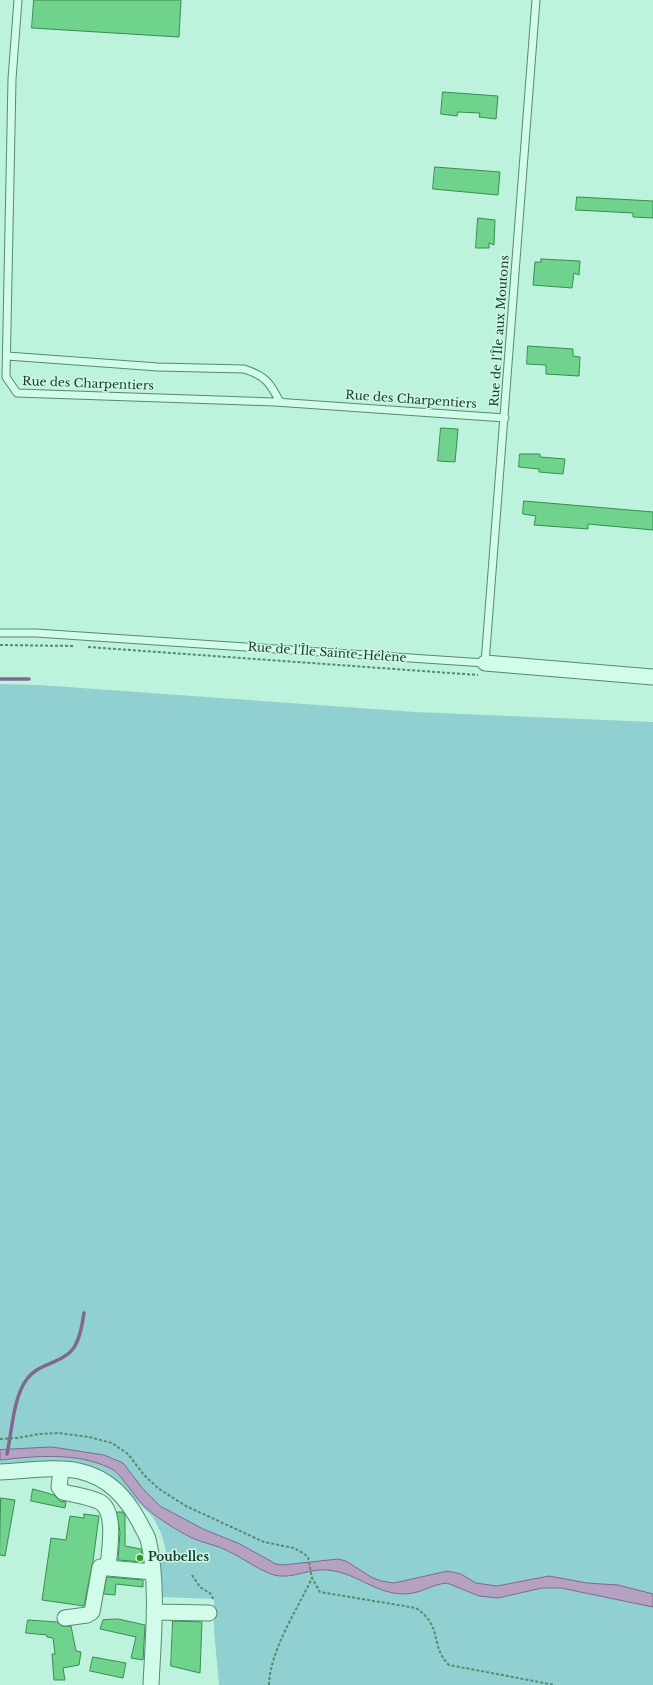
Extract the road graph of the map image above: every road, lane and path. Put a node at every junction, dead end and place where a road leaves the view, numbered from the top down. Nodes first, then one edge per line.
1 (18, 0) edge
2 (536, 0) edge
3 (7, 356) junction
4 (280, 402) junction
5 (505, 418) junction
6 (0, 632) edge
7 (0, 645) edge
8 (482, 669) junction
9 (653, 677) edge
10 (0, 1439) edge
11 (61, 1470) junction
12 (0, 1472) edge
13 (108, 1568) junction
14 (152, 1572) junction
15 (192, 1575) dead end
16 (312, 1578) junction
17 (154, 1612) junction
18 (209, 1613) joint
19 (65, 1618) dead end
20 (151, 1685) edge
21 (269, 1685) edge
22 (556, 1685) edge

1 - 3 lane, Rue des Charpentiers
2 - 5 lane, Rue de l'Île aux Moutons
3 - 4 lane
3 - 4 lane, Rue des Charpentiers
4 - 5 lane, Rue des Charpentiers
5 - 8 lane, Rue de l'Île aux Moutons
6 - 8 lane, Rue de l'Île Sainte-Hélène
7 - 8 path
8 - 9 street, Rue de l'Île Sainte-Hélène
10 - 16 path
11 - 12 street
11 - 13 street
11 - 14 street
13 - 14 street
13 - 19 street
14 - 17 street
15 - 18 path
16 - 21 path
16 - 22 path
17 - 18 street
17 - 20 street

